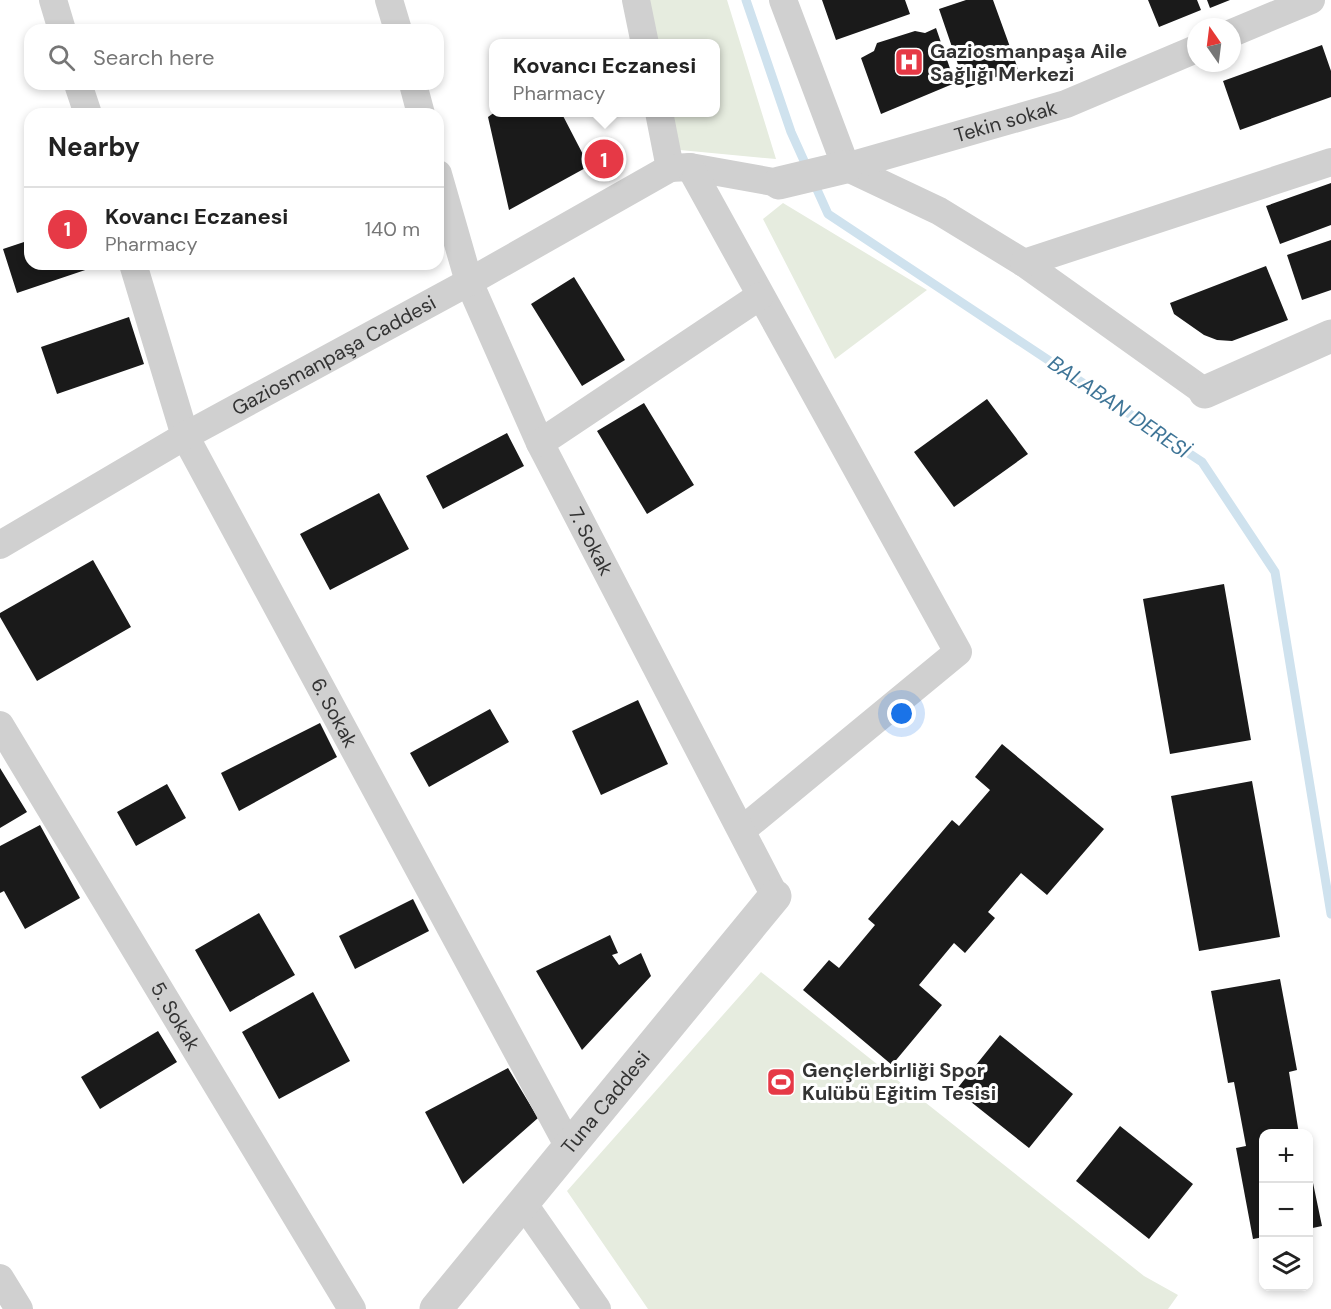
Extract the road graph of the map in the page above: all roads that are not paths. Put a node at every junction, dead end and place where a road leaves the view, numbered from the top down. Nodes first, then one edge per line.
1 (53, 0) edge
2 (636, 0) edge
3 (783, 0) edge
4 (1311, 0) edge
5 (60, 24) edge
6 (1241, 29) edge
7 (644, 39) edge
8 (1187, 53) edge
9 (80, 90) edge
10 (415, 90) edge
11 (86, 108) edge
12 (419, 108) edge
13 (661, 117) edge
14 (1331, 162) edge
15 (680, 167) junction
16 (846, 167) junction
17 (779, 183) joint
18 (444, 196) edge
19 (1024, 262) junction
20 (135, 270) edge
21 (468, 282) junction
22 (760, 296) junction
23 (1331, 336) edge
24 (1205, 392) joint
25 (185, 436) junction
26 (540, 443) junction
27 (0, 544) edge
28 (0, 725) edge
29 (742, 830) junction
30 (776, 896) joint
31 (569, 1147) junction
32 (523, 1203) junction
33 (0, 1278) edge
34 (19, 1309) edge
35 (352, 1309) edge
36 (436, 1309) edge
37 (597, 1309) edge

1 - 5 street
2 - 7 street
3 - 16 street
4 - 6 street
8 - 16 street, Tekin sokak
9 - 11 street
10 - 12 street
13 - 15 street
14 - 19 street
15 - 17 street
15 - 21 street, Gaziosmanpaşa Caddesi
15 - 22 street
16 - 17 street
16 - 19 street
18 - 21 street, 7. Sokak
19 - 24 street
20 - 25 street, 6. Sokak
21 - 25 street, Gaziosmanpaşa Caddesi
21 - 26 street, 7. Sokak
22 - 26 street
22 - 29 street
23 - 24 street
25 - 27 street, Gaziosmanpaşa Caddesi
25 - 31 street, 6. Sokak
26 - 29 street, 7. Sokak
28 - 35 street, 5. Sokak
29 - 30 street, 7. Sokak
30 - 31 street, Tuna Caddesi
31 - 32 street, Tuna Caddesi
32 - 36 street, Tuna Caddesi
32 - 37 street
33 - 34 street

